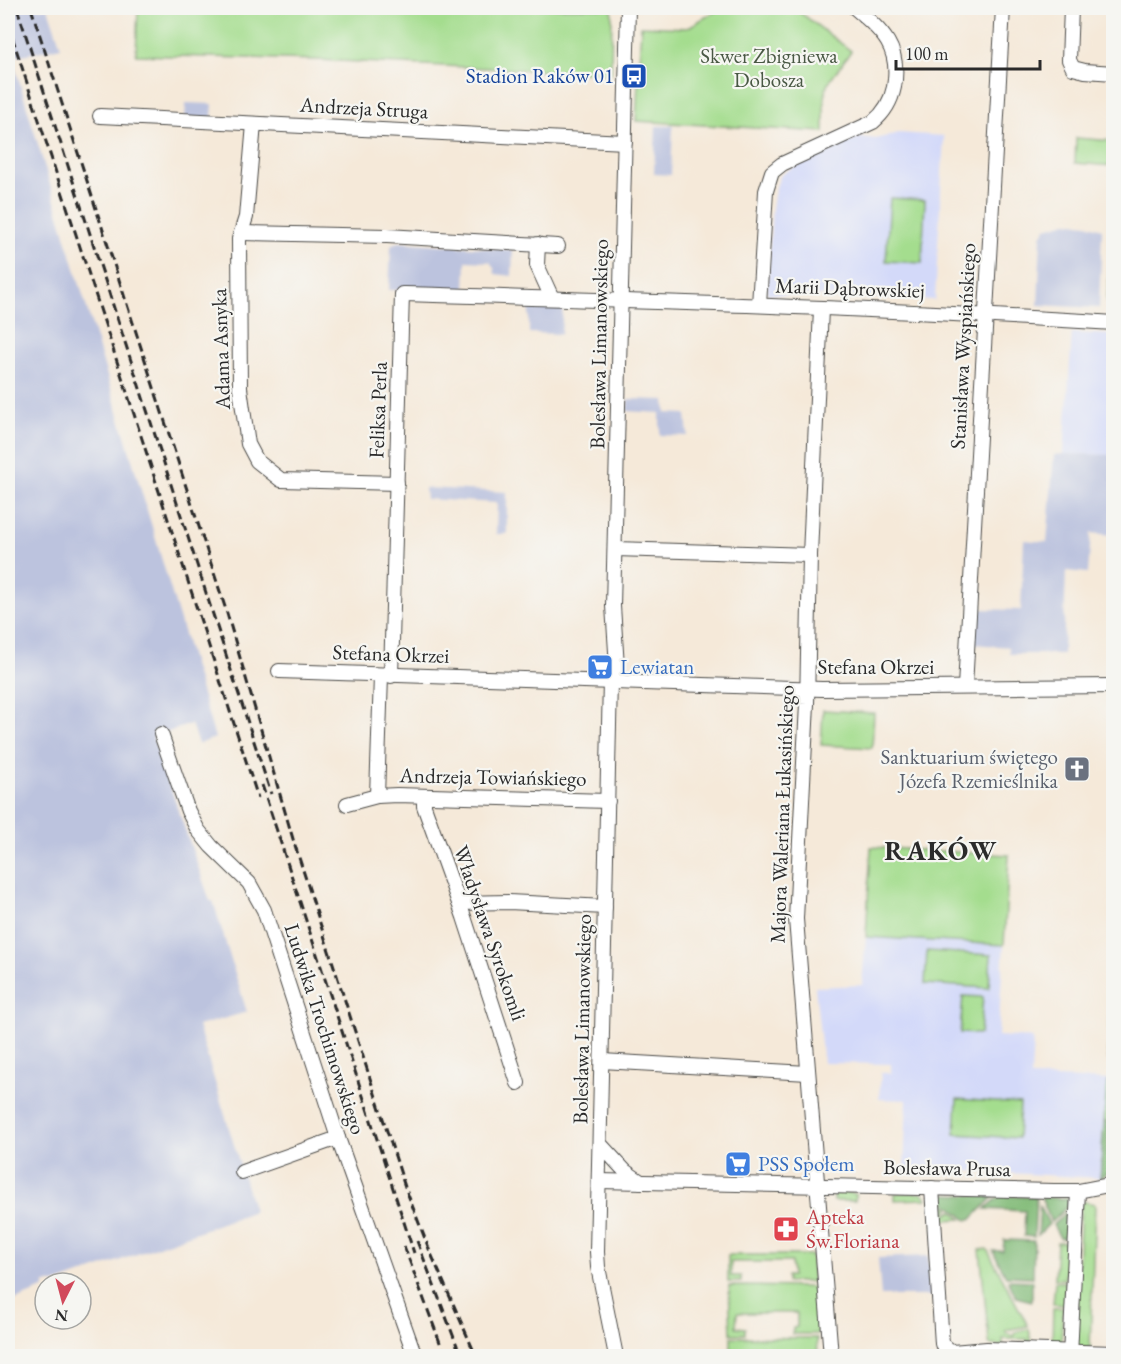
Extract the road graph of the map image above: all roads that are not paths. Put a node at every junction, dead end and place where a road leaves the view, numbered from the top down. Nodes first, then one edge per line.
1 (628, 8) edge
2 (855, 8) edge
3 (1003, 8) edge
4 (1071, 8) edge
5 (1113, 73) edge
6 (100, 116) dead end
7 (254, 124) junction
8 (625, 142) junction
9 (241, 233) junction
10 (538, 244) junction
11 (558, 246) dead end
12 (552, 298) junction
13 (620, 300) junction
14 (759, 305) junction
15 (821, 309) junction
16 (986, 315) junction
17 (1113, 323) edge
18 (397, 483) junction
19 (615, 549) junction
20 (810, 555) junction
21 (279, 671) dead end
22 (386, 676) junction
23 (614, 682) junction
24 (1113, 686) edge
25 (965, 687) junction
26 (807, 688) junction
27 (161, 734) dead end
28 (376, 796) junction
29 (424, 796) junction
30 (608, 801) junction
31 (347, 804) dead end
32 (459, 903) junction
33 (606, 908) junction
34 (602, 1061) junction
35 (808, 1073) junction
36 (518, 1083) dead end
37 (338, 1138) junction
38 (600, 1144) junction
39 (242, 1172) dead end
40 (599, 1181) junction
41 (641, 1182) junction
42 (1113, 1184) edge
43 (818, 1186) junction
44 (932, 1188) junction
45 (1078, 1191) junction
46 (1113, 1353) edge
47 (1071, 1354) edge
48 (415, 1356) edge
49 (616, 1356) edge
50 (831, 1356) edge

1 - 8 street, Bolesława Limanowskiego
2 - 14 street
3 - 16 street, Stanisława Wyspiańskiego
4 - 5 street
6 - 7 street, Andrzeja Struga
7 - 8 street, Andrzeja Struga
7 - 9 street, Adama Asnyka
8 - 13 street, Bolesława Limanowskiego
9 - 10 street
9 - 18 street, Adama Asnyka
10 - 11 street
10 - 12 street
12 - 13 street, Feliksa Perla
12 - 18 street, Feliksa Perla
13 - 14 street, Marii Dąbrowskiej
13 - 19 street, Bolesława Limanowskiego
14 - 15 street, Marii Dąbrowskiej
15 - 16 street, Marii Dąbrowskiej
15 - 20 street, Majora Waleriana Łukasińskiego
16 - 17 street, Marii Dąbrowskiej
16 - 25 street, Stanisława Wyspiańskiego
18 - 22 street, Feliksa Perla
19 - 20 street
19 - 23 street, Bolesława Limanowskiego
20 - 26 street, Majora Waleriana Łukasińskiego
21 - 22 street, Stefana Okrzei
22 - 23 street, Stefana Okrzei
22 - 28 street, Andrzeja Towiańskiego
23 - 26 street, Stefana Okrzei
23 - 30 street, Bolesława Limanowskiego
24 - 25 street, Stefana Okrzei
25 - 26 street, Stefana Okrzei
26 - 35 street, Majora Waleriana Łukasińskiego
27 - 37 street, Ludwika Trochimowskiego
28 - 29 street, Andrzeja Towiańskiego
28 - 31 street, Andrzeja Towiańskiego
29 - 30 street, Andrzeja Towiańskiego
29 - 32 street, Władysława Syrokomli
30 - 33 street, Bolesława Limanowskiego
32 - 33 street
32 - 36 street, Władysława Syrokomli
33 - 34 street, Bolesława Limanowskiego
34 - 35 street
34 - 38 street, Bolesława Limanowskiego
35 - 43 street, Majora Waleriana Łukasińskiego
37 - 39 street
37 - 48 street, Ludwika Trochimowskiego
38 - 40 street, Bolesława Limanowskiego
38 - 41 street
40 - 41 street, Bolesława Prusa
40 - 49 street, Bolesława Limanowskiego
41 - 43 street, Bolesława Prusa
42 - 45 street, Bolesława Prusa
43 - 44 street, Bolesława Prusa
43 - 50 street, Majora Waleriana Łukasińskiego
44 - 45 street, Bolesława Prusa
44 - 47 street
45 - 47 street
46 - 47 street

